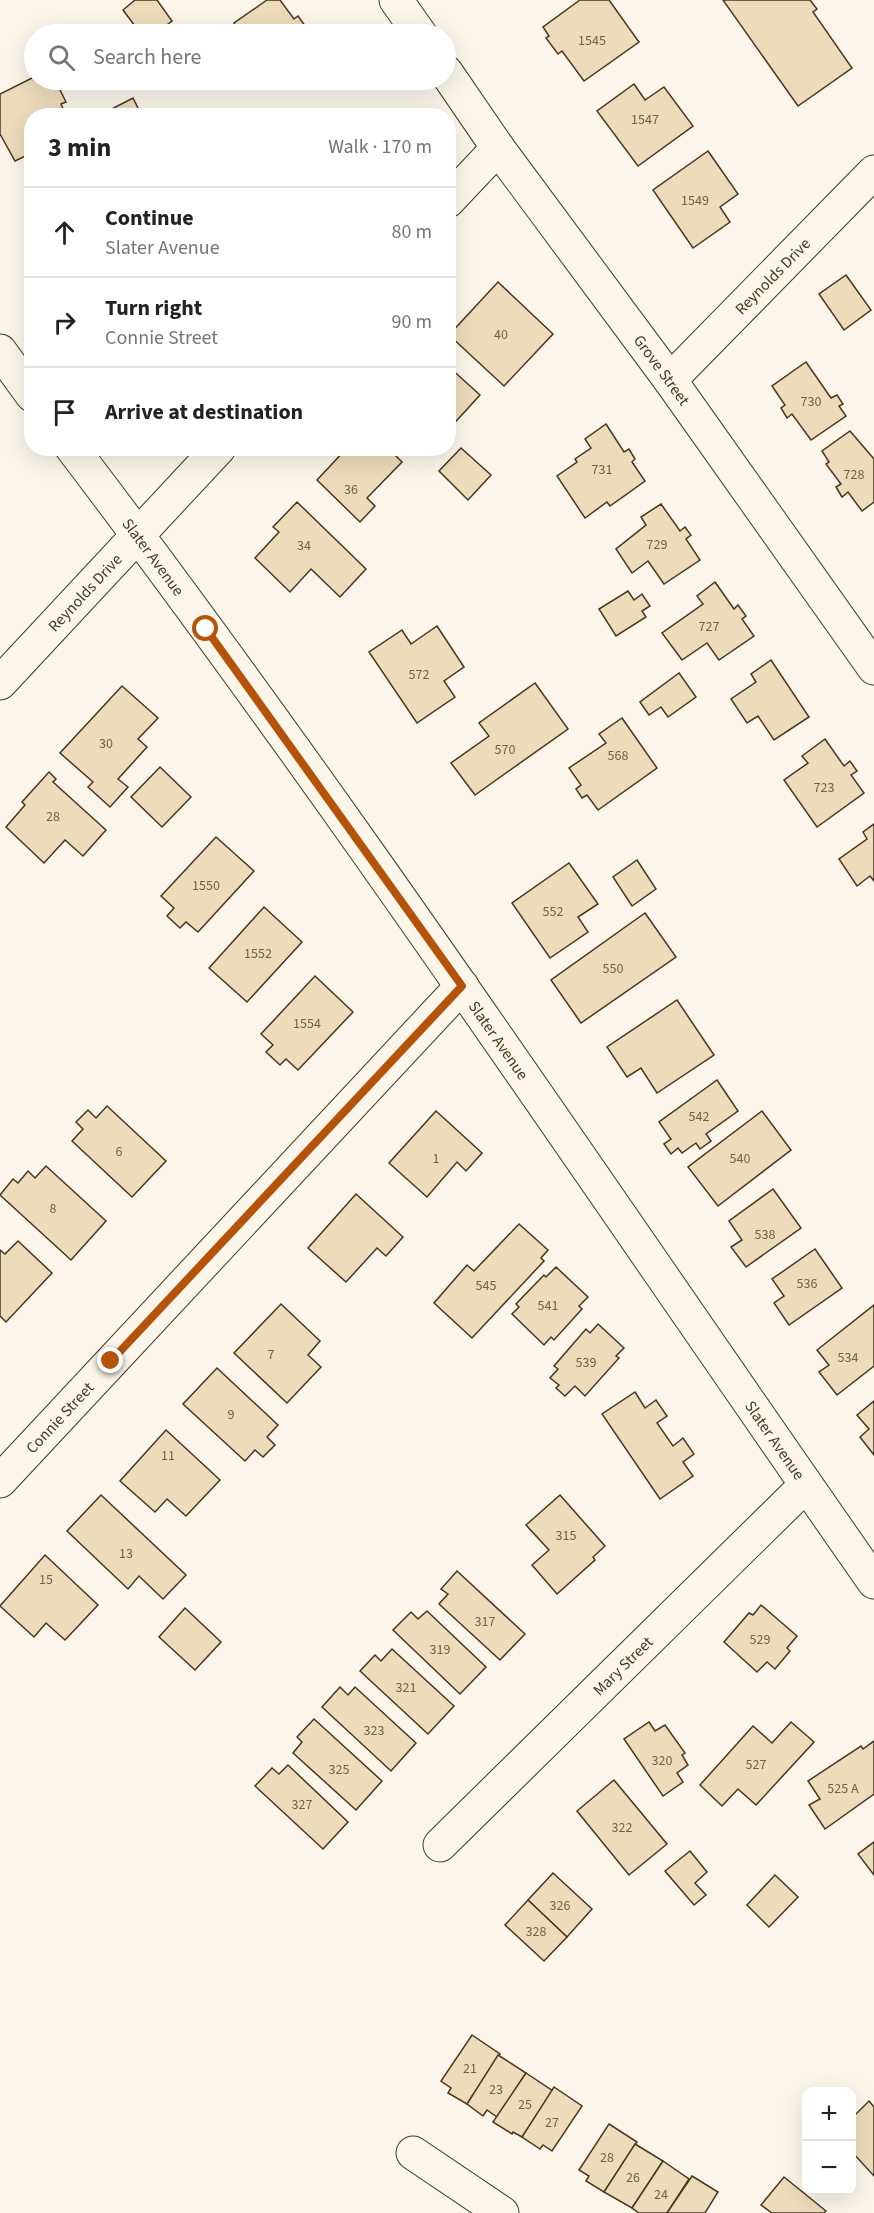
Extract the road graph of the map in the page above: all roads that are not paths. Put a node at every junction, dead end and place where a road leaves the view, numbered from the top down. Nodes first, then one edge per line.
1 (396, 0) edge
2 (413, 24) edge
3 (456, 87) edge
4 (498, 148) junction
5 (874, 172) edge
6 (456, 193) edge
7 (0, 351) edge
8 (670, 380) junction
9 (24, 384) edge
10 (78, 456) edge
11 (212, 456) edge
12 (138, 535) junction
13 (874, 668) edge
14 (0, 683) edge
15 (462, 986) junction
16 (0, 1481) edge
17 (806, 1485) junction
18 (874, 1582) edge
19 (440, 1845) dead end
20 (413, 2152) dead end
21 (502, 2213) edge

1 - 2 street
3 - 4 street, Grove Street
4 - 6 street
4 - 8 street, Grove Street
5 - 8 street, Reynolds Drive
7 - 9 street
8 - 13 street, Grove Street
10 - 12 street, Slater Avenue
11 - 12 street, Reynolds Drive
12 - 14 street, Reynolds Drive
12 - 15 street, Slater Avenue
15 - 16 street, Connie Street
15 - 17 street, Slater Avenue
17 - 18 street, Slater Avenue
17 - 19 street, Mary Street
20 - 21 street

